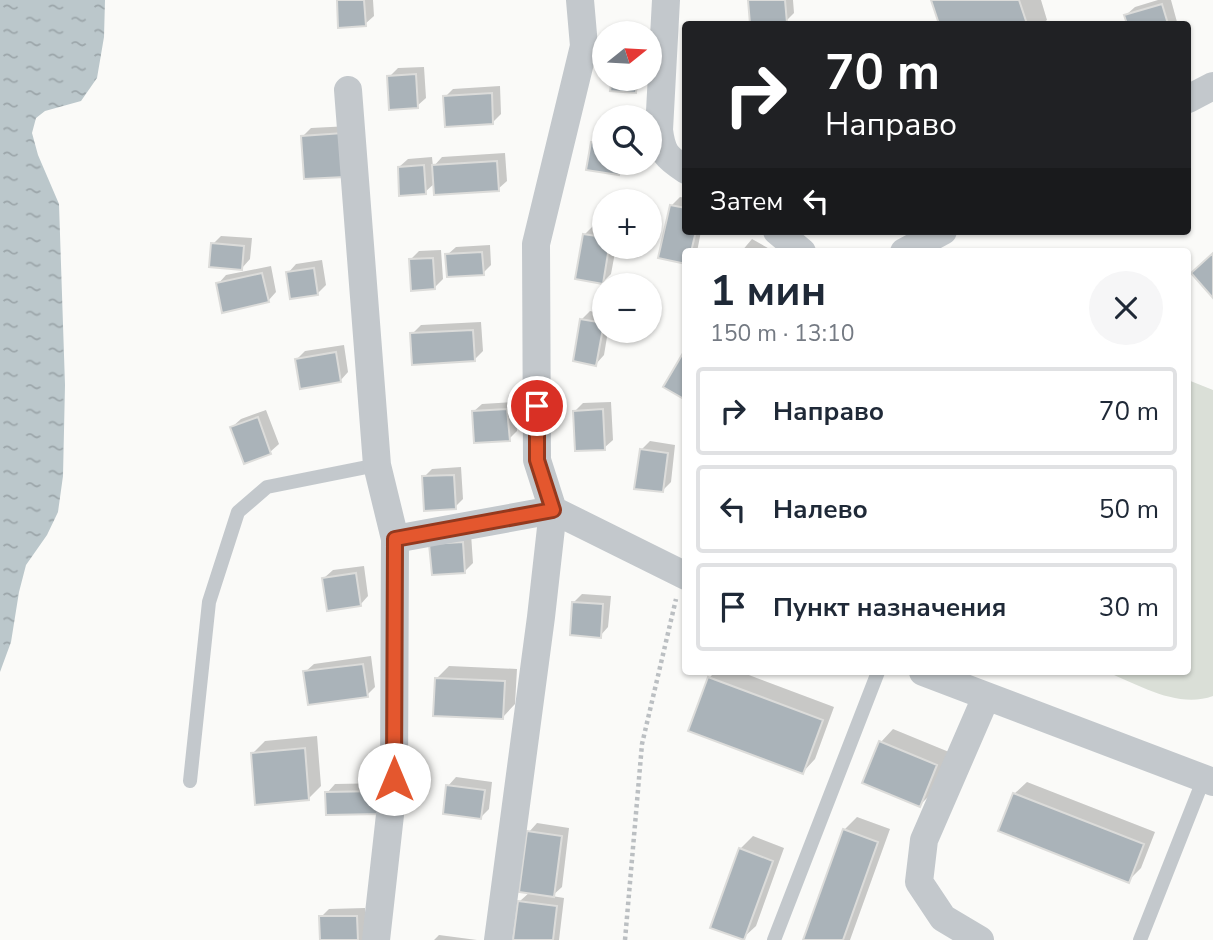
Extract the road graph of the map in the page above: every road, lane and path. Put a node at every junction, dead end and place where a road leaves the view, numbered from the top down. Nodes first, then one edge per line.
1 (580, 0) edge
2 (666, 0) edge
3 (1213, 86) edge
4 (348, 90) dead end
5 (1191, 97) edge
6 (682, 167) edge
7 (782, 235) edge
8 (936, 235) edge
9 (797, 248) edge
10 (911, 248) edge
11 (377, 465) junction
12 (553, 510) junction
13 (395, 539) junction
14 (682, 571) edge
15 (682, 584) edge
16 (877, 675) edge
17 (931, 675) edge
18 (986, 696) junction
19 (1209, 780) edge
20 (190, 782) dead end
21 (376, 940) edge
22 (498, 940) edge
23 (625, 940) edge
24 (774, 940) edge
25 (980, 940) edge
26 (1140, 940) edge

1 - 12 street
2 - 6 street
3 - 5 street
4 - 11 street
7 - 9 street
8 - 10 street
11 - 13 street
11 - 20 lane
12 - 13 street
12 - 14 street
12 - 22 street
13 - 21 street
15 - 23 path
16 - 24 lane
17 - 18 street
18 - 19 street
18 - 25 street
19 - 26 lane

